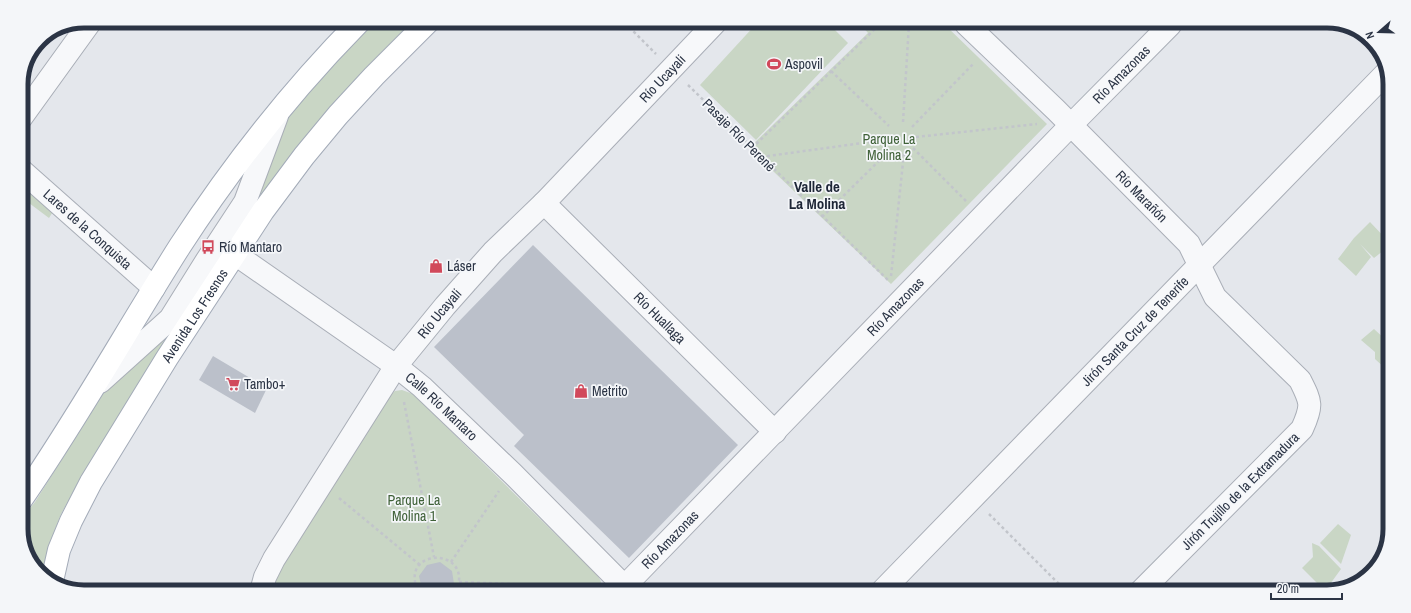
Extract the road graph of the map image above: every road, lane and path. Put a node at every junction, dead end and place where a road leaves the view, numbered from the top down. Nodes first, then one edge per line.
1 (86, 28) edge
2 (353, 28) edge
3 (422, 28) edge
4 (630, 28) edge
5 (710, 28) edge
6 (876, 28) edge
7 (909, 28) edge
8 (970, 28) edge
9 (1167, 28) edge
10 (977, 59) dead end
11 (672, 69) junction
12 (831, 71) junction
13 (1383, 77) edge
14 (28, 108) edge
15 (279, 109) junction
16 (903, 122) dead end
17 (889, 126) dead end
18 (912, 127) dead end
19 (1065, 132) junction
20 (916, 137) dead end
21 (884, 140) dead end
22 (752, 148) junction
23 (913, 148) dead end
24 (890, 150) dead end
25 (904, 153) dead end
26 (761, 157) junction
27 (28, 176) edge
28 (967, 202) dead end
29 (544, 204) junction
30 (822, 217) junction
31 (235, 254) junction
32 (1200, 266) junction
33 (154, 288) junction
34 (396, 366) junction
35 (1300, 380) joint
36 (95, 386) junction
37 (404, 402) dead end
38 (775, 432) junction
39 (320, 486) junction
40 (28, 490) edge
41 (499, 492) dead end
42 (973, 498) junction
43 (434, 557) junction
44 (451, 562) junction
45 (420, 565) junction
46 (53, 576) edge
47 (460, 582) junction
48 (415, 584) joint
49 (263, 585) edge
50 (407, 585) edge
51 (459, 585) edge
52 (541, 585) edge
53 (621, 585) edge
54 (627, 585) edge
55 (888, 585) edge
56 (1060, 585) edge
57 (1147, 585) edge

1 - 14 street
2 - 15 main road
3 - 31 main road, Avenida Los Fresnos
4 - 11 path, Pasaje Río Perené
5 - 11 street, Río Ucayali
6 - 12 path
7 - 16 path
8 - 19 street, Río Marañón
9 - 19 street, Río Amazonas
10 - 18 path
11 - 22 path, Pasaje Río Perené
11 - 29 street, Río Ucayali
12 - 17 path
12 - 22 path
13 - 32 street, Jirón Santa Cruz de Tenerife
15 - 33 main road
15 - 36 street
19 - 20 path
19 - 32 street, Río Marañón
19 - 38 street, Río Amazonas
21 - 26 path
22 - 26 path, Pasaje Río Perené
23 - 28 path
24 - 30 path
25 - 30 path, Pasaje Río Perené
26 - 30 path, Pasaje Río Perené
27 - 33 street, Lares de la Conquista
29 - 34 street, Río Ucayali
29 - 38 street, Río Huallaga
31 - 34 street, Calle Río Mantaro
31 - 46 main road, Avenida Los Fresnos
32 - 35 street, Río Marañón
32 - 42 street, Jirón Santa Cruz de Tenerife
33 - 36 main road
34 - 39 street, Río Ucayali
34 - 53 street, Calle Río Mantaro
35 - 57 street, Jirón Trujillo de la Extramadura
36 - 40 main road
37 - 43 path
38 - 54 street, Río Amazonas
39 - 45 path
39 - 49 street, Río Ucayali
41 - 44 path
42 - 55 street, Jirón Santa Cruz de Tenerife
42 - 56 path
43 - 44 path
43 - 45 path
44 - 47 path
45 - 48 path
47 - 51 path
47 - 52 path
48 - 50 path

